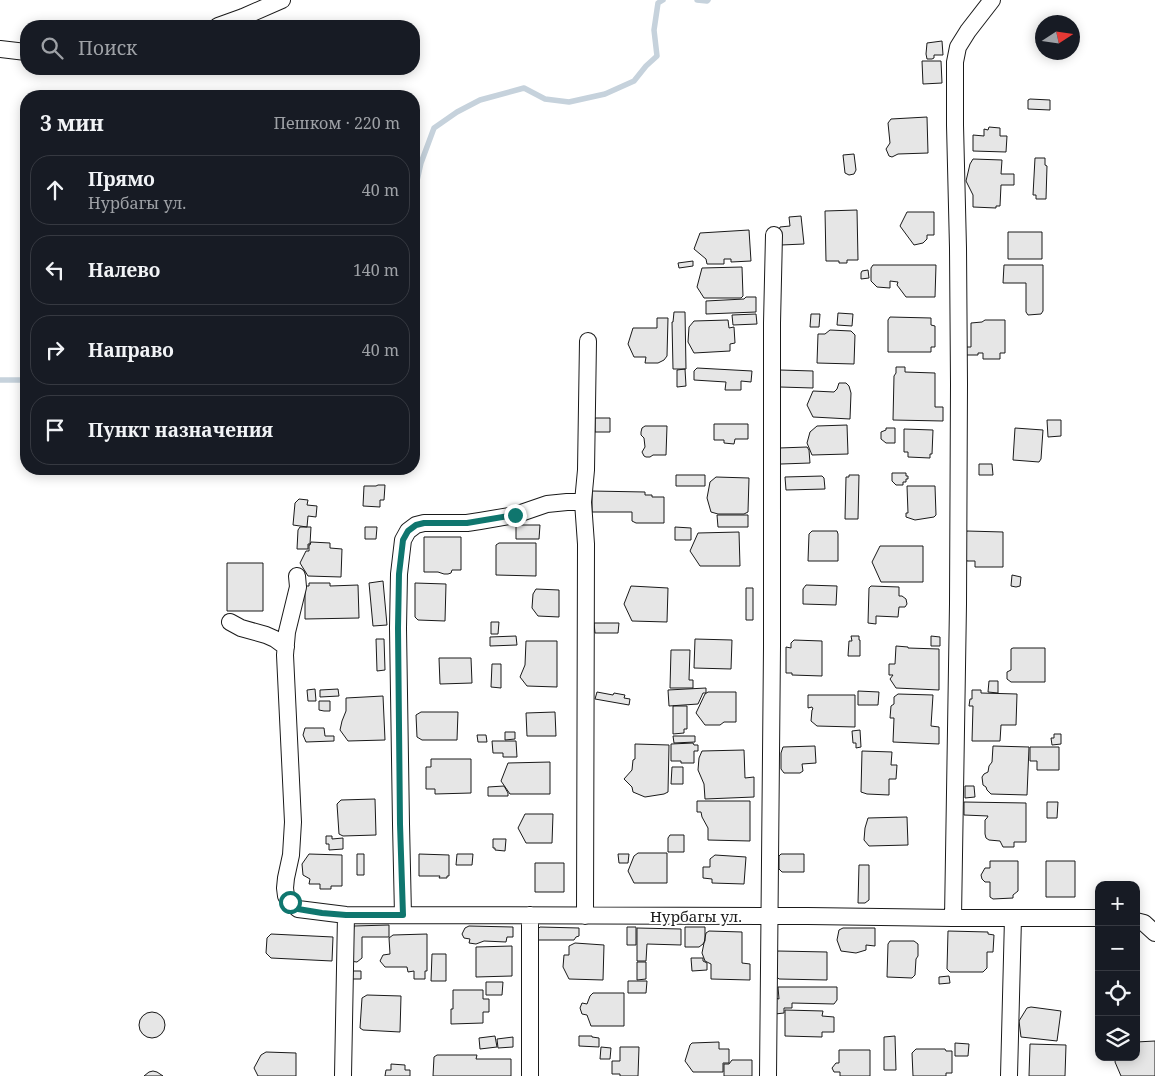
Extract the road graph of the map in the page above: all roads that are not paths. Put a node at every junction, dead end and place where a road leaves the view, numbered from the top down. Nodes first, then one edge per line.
1 (282, 0) edge
2 (992, 0) edge
3 (234, 20) edge
4 (0, 49) edge
5 (20, 51) edge
6 (774, 235) dead end
7 (588, 341) dead end
8 (583, 502) junction
9 (297, 576) dead end
10 (230, 622) dead end
11 (286, 647) junction
12 (346, 915) junction
13 (403, 915) junction
14 (530, 915) junction
15 (585, 916) junction
16 (769, 916) junction
17 (953, 918) junction
18 (1013, 918) junction
19 (1095, 918) edge
20 (343, 1076) edge
21 (530, 1076) edge
22 (768, 1076) edge
23 (1009, 1076) edge

1 - 3 street
2 - 17 street
4 - 5 street
6 - 16 street
7 - 8 street
8 - 13 street
8 - 15 street
9 - 11 street
10 - 11 street
11 - 12 street, Нурбагы ул.
12 - 13 street, Нурбагы ул.
12 - 20 street
13 - 14 street, Нурбагы ул.
14 - 15 street, Нурбагы ул.
14 - 21 street
15 - 16 street, Нурбагы ул.
16 - 17 street, Нурбагы ул.
16 - 22 street
17 - 18 street, Нурбагы ул.
18 - 19 street, Нурбагы ул.
18 - 23 street

